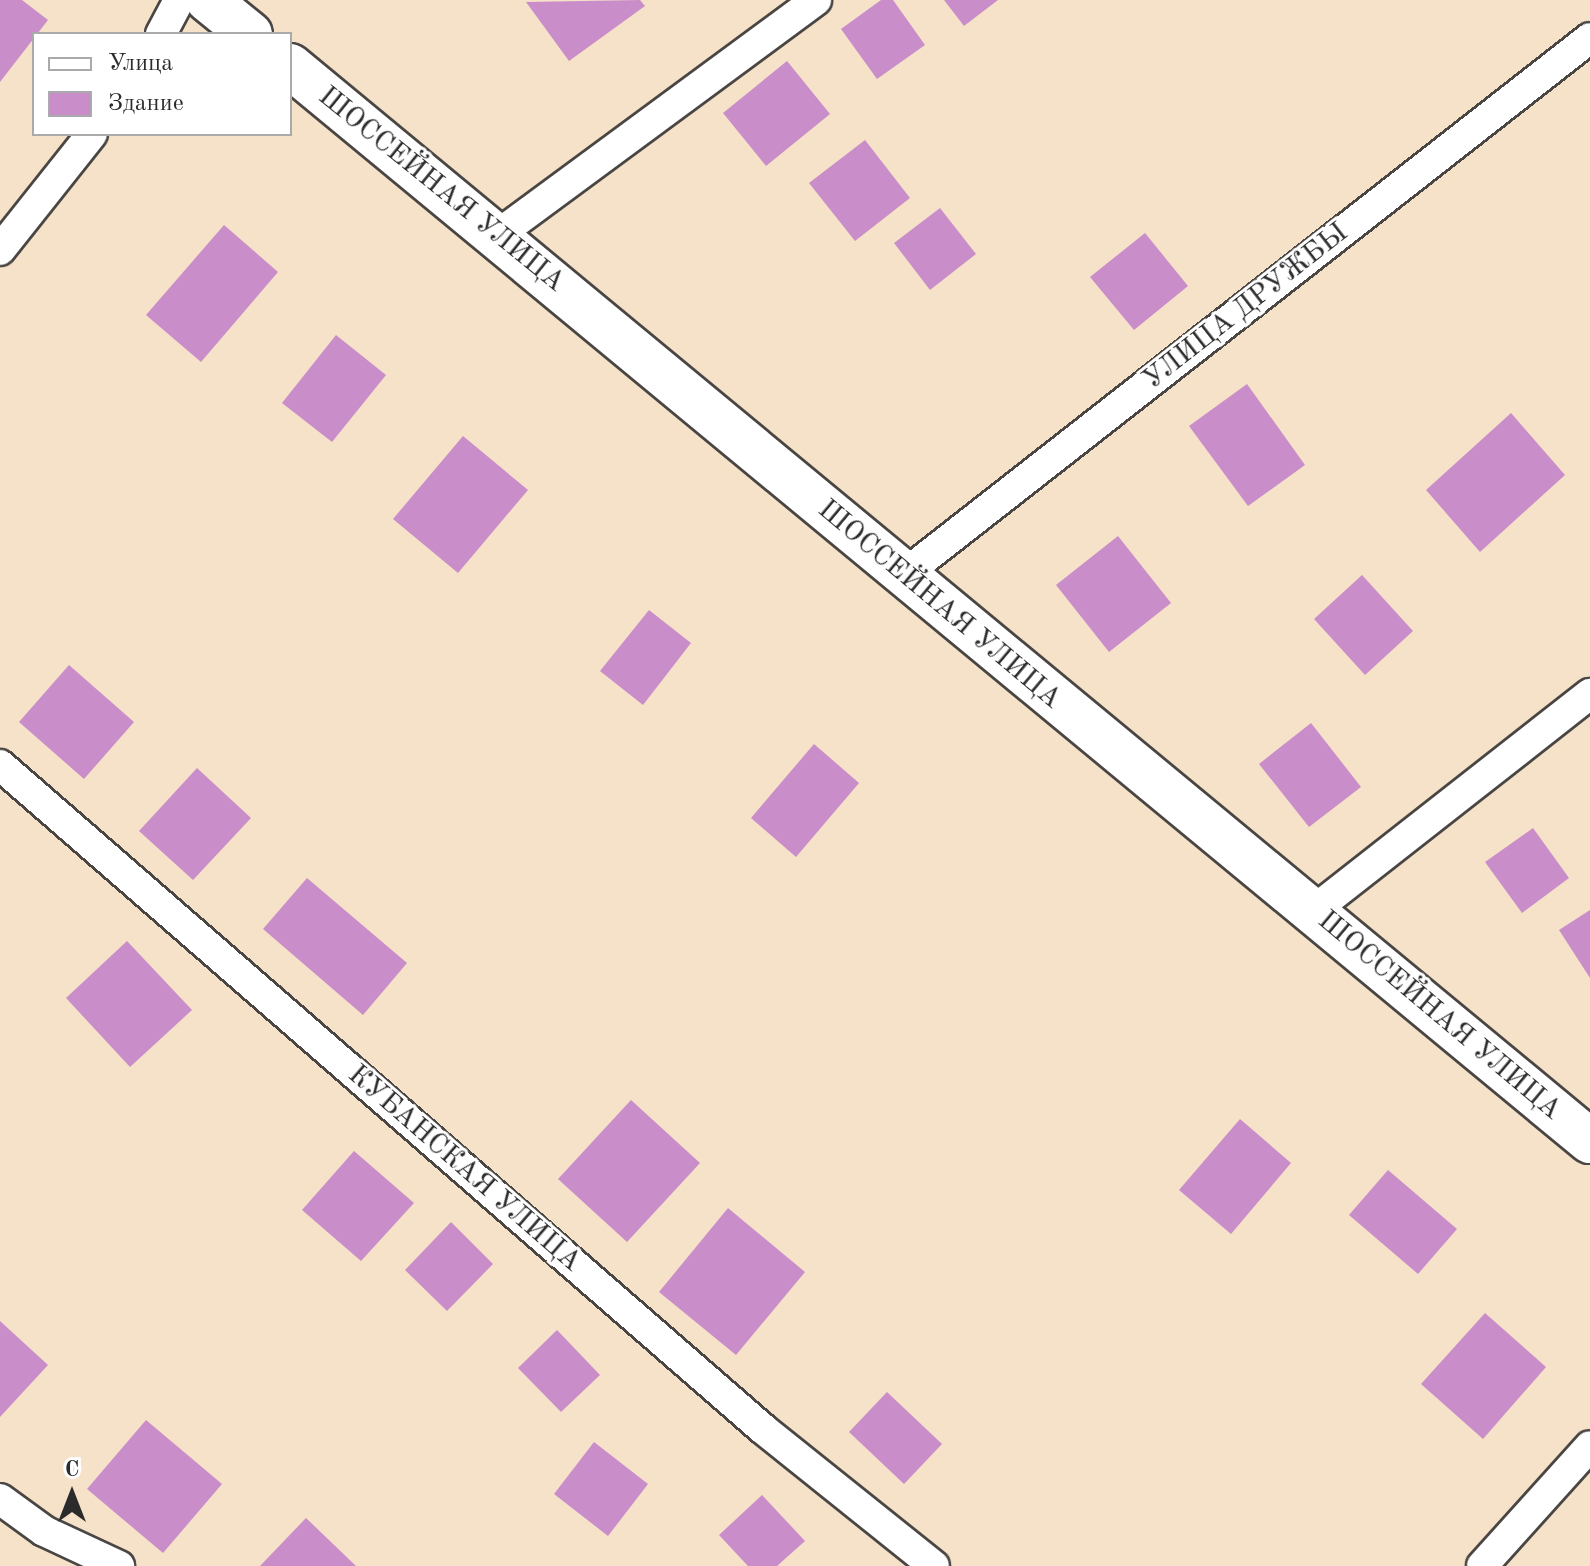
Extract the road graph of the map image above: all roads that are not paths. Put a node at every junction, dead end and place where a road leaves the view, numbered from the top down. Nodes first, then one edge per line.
1 (179, 0) edge
2 (208, 0) edge
3 (816, 0) edge
4 (162, 32) edge
5 (248, 32) edge
6 (1590, 38) edge
7 (292, 68) edge
8 (90, 136) edge
9 (499, 234) junction
10 (0, 250) edge
11 (902, 576) junction
12 (1590, 694) edge
13 (0, 765) edge
14 (1313, 911) junction
15 (1590, 1141) edge
16 (1590, 1446) edge
17 (0, 1499) edge
18 (119, 1566) edge
19 (934, 1566) edge
20 (1482, 1566) edge

1 - 4 street
2 - 5 main road
3 - 9 street
6 - 11 street, УЛИЦА ДРУЖБЫ
7 - 9 main road, ШОССЕЙНАЯ УЛИЦА
8 - 10 street
9 - 11 main road, ШОССЕЙНАЯ УЛИЦА
11 - 14 main road, ШОССЕЙНАЯ УЛИЦА
12 - 14 street
13 - 19 street, КУБАНСКАЯ УЛИЦА
14 - 15 main road, ШОССЕЙНАЯ УЛИЦА
16 - 20 street
17 - 18 street

